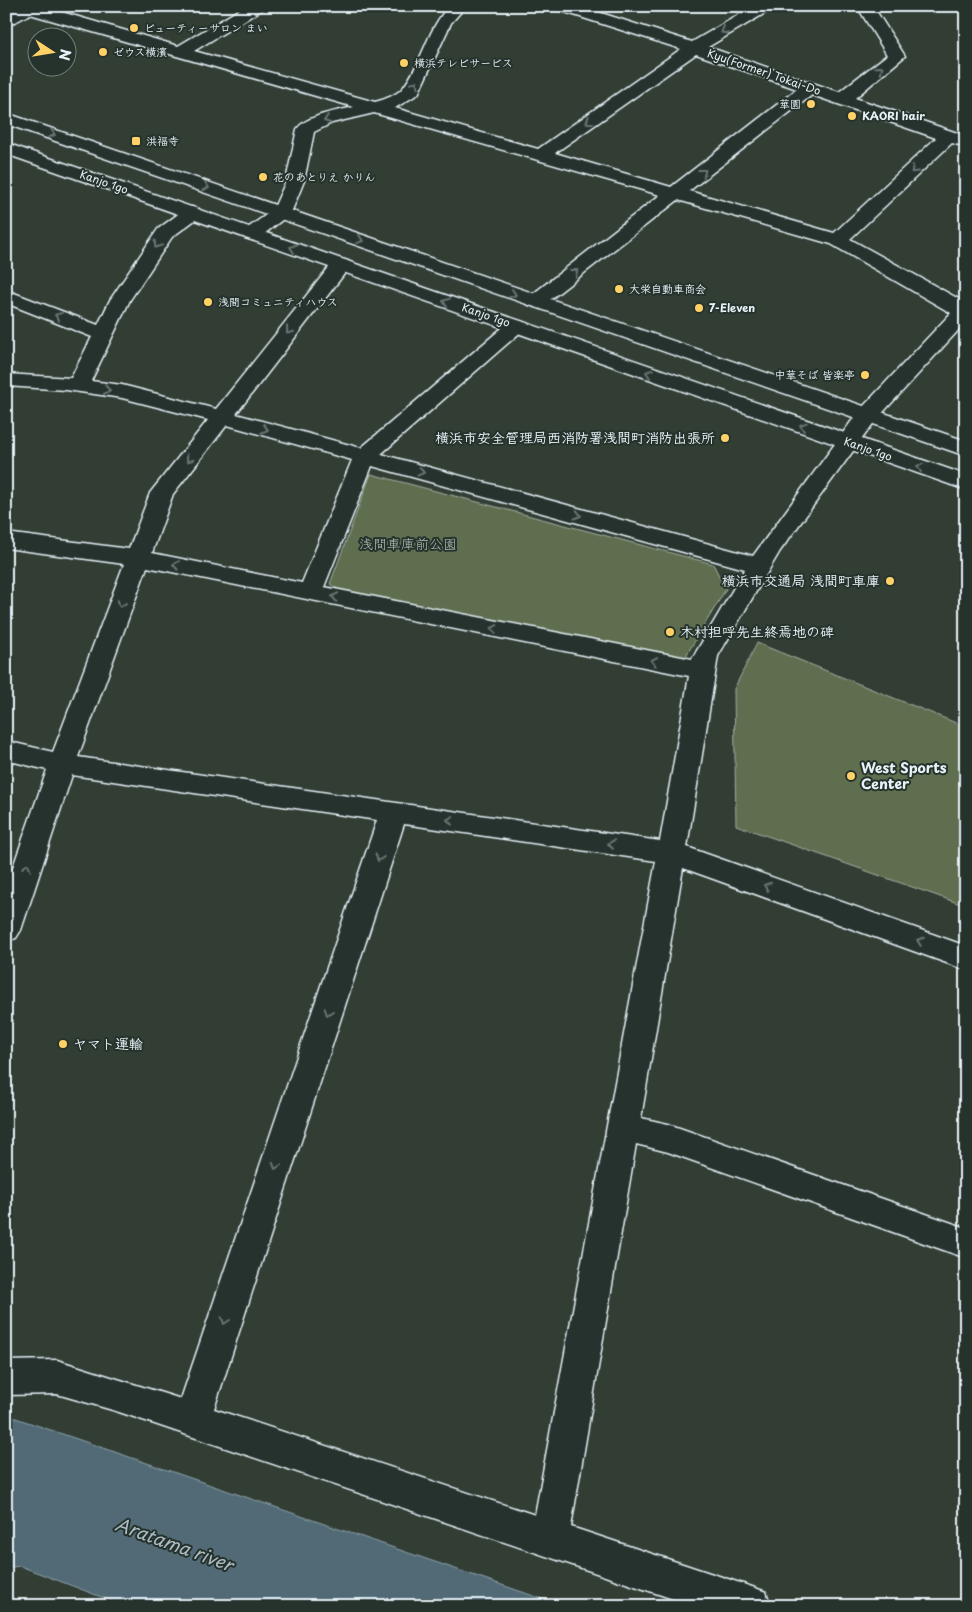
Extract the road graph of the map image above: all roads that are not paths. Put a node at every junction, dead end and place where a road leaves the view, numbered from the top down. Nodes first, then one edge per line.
1 (257, 6) edge
2 (458, 6) edge
3 (766, 6) edge
4 (865, 6) edge
5 (566, 7) edge
6 (31, 8) edge
7 (6, 22) edge
8 (694, 48) junction
9 (180, 52) junction
10 (810, 88) junction
11 (842, 99) junction
12 (374, 107) junction
13 (6, 118) edge
14 (958, 139) edge
15 (6, 148) edge
16 (539, 156) junction
17 (675, 194) junction
18 (192, 213) junction
19 (281, 213) junction
20 (252, 234) junction
21 (838, 240) junction
22 (340, 265) junction
23 (6, 296) edge
24 (536, 301) junction
25 (964, 311) edge
26 (516, 326) junction
27 (103, 334) junction
28 (6, 380) edge
29 (78, 386) junction
30 (867, 416) junction
31 (222, 417) junction
32 (849, 442) junction
33 (966, 449) edge
34 (365, 456) junction
35 (966, 483) edge
36 (6, 540) edge
37 (138, 558) junction
38 (759, 565) junction
39 (310, 592) junction
40 (701, 670) junction
41 (6, 750) edge
42 (62, 764) junction
43 (394, 812) junction
44 (672, 853) junction
45 (6, 930) edge
46 (966, 958) edge
47 (624, 1127) junction
48 (966, 1242) edge
49 (6, 1378) edge
50 (192, 1420) junction
51 (550, 1538) junction
52 (752, 1606) edge

1 - 9 street
12 -> 2 street
3 -> 8 street
11 -> 4 street
5 - 8 street, Kyu(Former) Tokai-Do
6 - 7 street
6 - 9 street
8 - 10 street, Kyu(Former) Tokai-Do
8 -> 16 street
9 - 12 street
10 - 11 street, Kyu(Former) Tokai-Do
17 -> 10 street
11 - 14 street, Kyu(Former) Tokai-Do
12 - 16 street
12 -> 19 street
13 -> 19 street
14 -> 21 street
15 - 18 street, Kanjo 1go
16 - 17 street
17 - 21 street
24 -> 17 street
18 - 20 street, Kanjo 1go
18 -> 27 street
19 - 20 street
19 -> 24 street
22 -> 20 street, Kanjo 1go
21 - 25 street
26 -> 22 street, Kanjo 1go
22 -> 31 street
27 -> 23 street
24 - 30 street
25 - 30 street
32 -> 26 street, Kanjo 1go
26 - 34 street
27 - 29 street
28 - 29 street
29 -> 31 street
30 - 32 street
30 - 33 street
31 -> 34 street
31 -> 37 street
35 -> 32 street, Kanjo 1go
32 - 38 street
34 -> 38 street
34 - 39 street
36 - 37 street
39 -> 37 street
37 -> 42 street
38 - 40 street
40 -> 39 street
40 - 44 street
41 - 42 street
42 - 43 street
45 -> 42 street
44 -> 43 street
43 -> 50 street
46 -> 44 street
44 - 47 street
47 - 48 street
47 - 51 street
49 - 50 street
50 - 51 street
51 - 52 street

